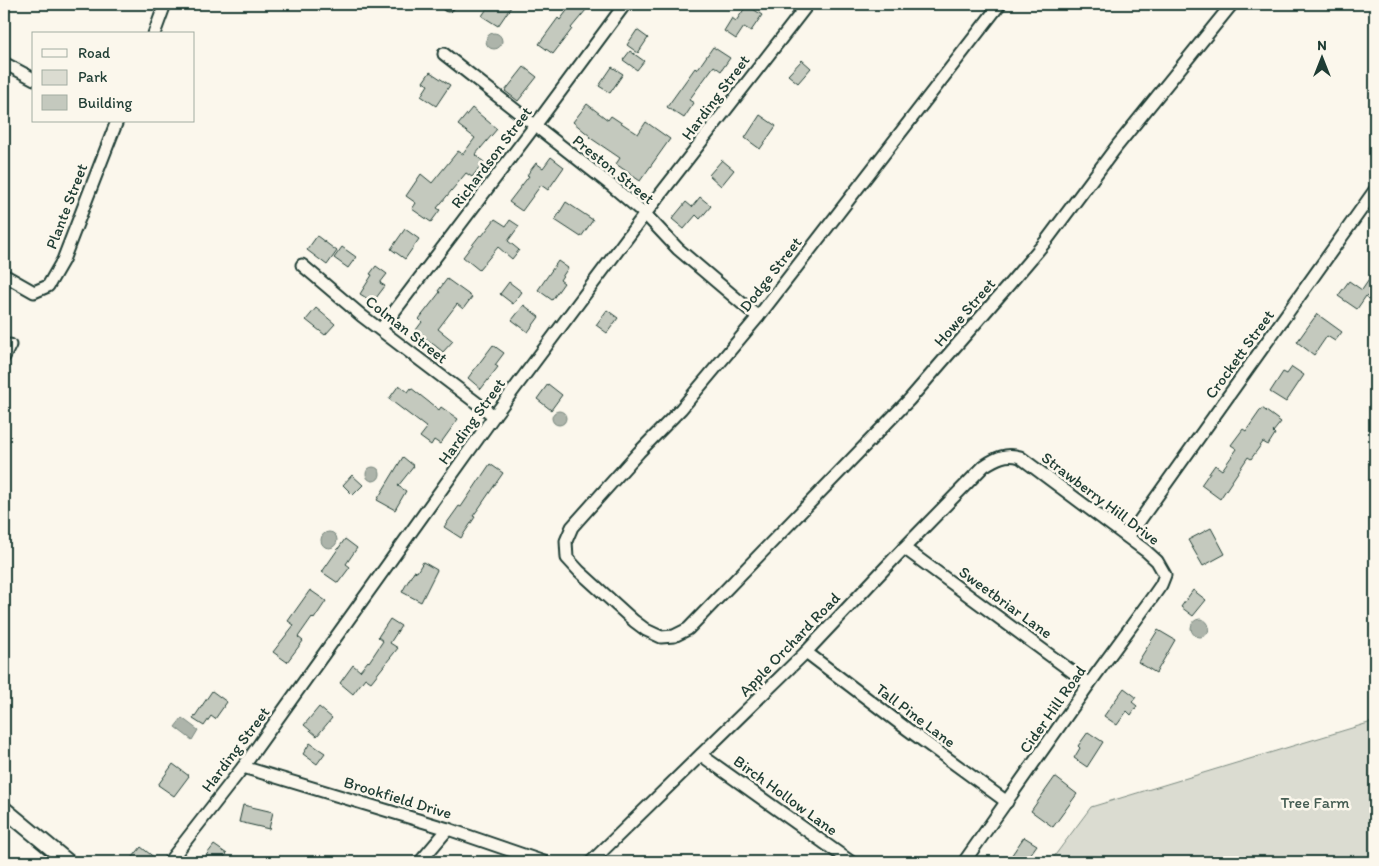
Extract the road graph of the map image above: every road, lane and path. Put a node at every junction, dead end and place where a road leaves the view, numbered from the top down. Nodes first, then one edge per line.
1 (166, 4) edge
2 (625, 4) edge
3 (808, 4) edge
4 (1000, 4) edge
5 (1232, 4) edge
6 (155, 32) edge
7 (444, 54) dead end
8 (4, 63) edge
9 (32, 78) edge
10 (115, 122) edge
11 (534, 126) junction
12 (1375, 190) edge
13 (645, 214) junction
14 (302, 265) dead end
15 (4, 275) edge
16 (758, 317) junction
17 (381, 329) junction
18 (10, 345) dead end
19 (4, 357) edge
20 (494, 416) junction
21 (1011, 455) joint
22 (1128, 537) junction
23 (904, 548) junction
24 (568, 558) joint
25 (1165, 575) joint
26 (806, 652) junction
27 (1089, 684) junction
28 (701, 755) junction
29 (243, 768) junction
30 (1007, 802) junction
31 (4, 810) edge
32 (448, 829) junction
33 (68, 862) edge
34 (169, 862) edge
35 (420, 862) edge
36 (544, 862) edge
37 (592, 862) edge
38 (851, 862) edge
39 (964, 862) edge

1 - 6 street
2 - 11 street, Richardson Street
3 - 13 street, Harding Street
4 - 16 street, Dodge Street
5 - 24 street, Howe Street
7 - 11 street, Preston Street
8 - 9 street
10 - 15 street, Plante Street
11 - 13 street, Preston Street
11 - 17 street, Richardson Street
12 - 22 street, Crockett Street
13 - 16 street, Preston Street
13 - 20 street, Harding Street
14 - 17 street, Colman Street
16 - 24 street, Dodge Street
17 - 20 street, Colman Street
18 - 19 street
20 - 29 street, Harding Street
21 - 22 street, Strawberry Hill Drive
21 - 23 street, Apple Orchard Road
22 - 25 street, Strawberry Hill Drive
23 - 26 street, Apple Orchard Road
23 - 27 street, Sweetbriar Lane
25 - 27 street, Cider Hill Road
26 - 28 street, Apple Orchard Road
26 - 30 street, Tall Pine Lane
27 - 30 street, Cider Hill Road
28 - 37 street, Apple Orchard Road
28 - 38 street, Birch Hollow Lane
29 - 32 street, Brookfield Drive
29 - 34 street, Harding Street
30 - 39 street, Cider Hill Road
31 - 33 street
32 - 35 street
32 - 36 street, Brookfield Drive

